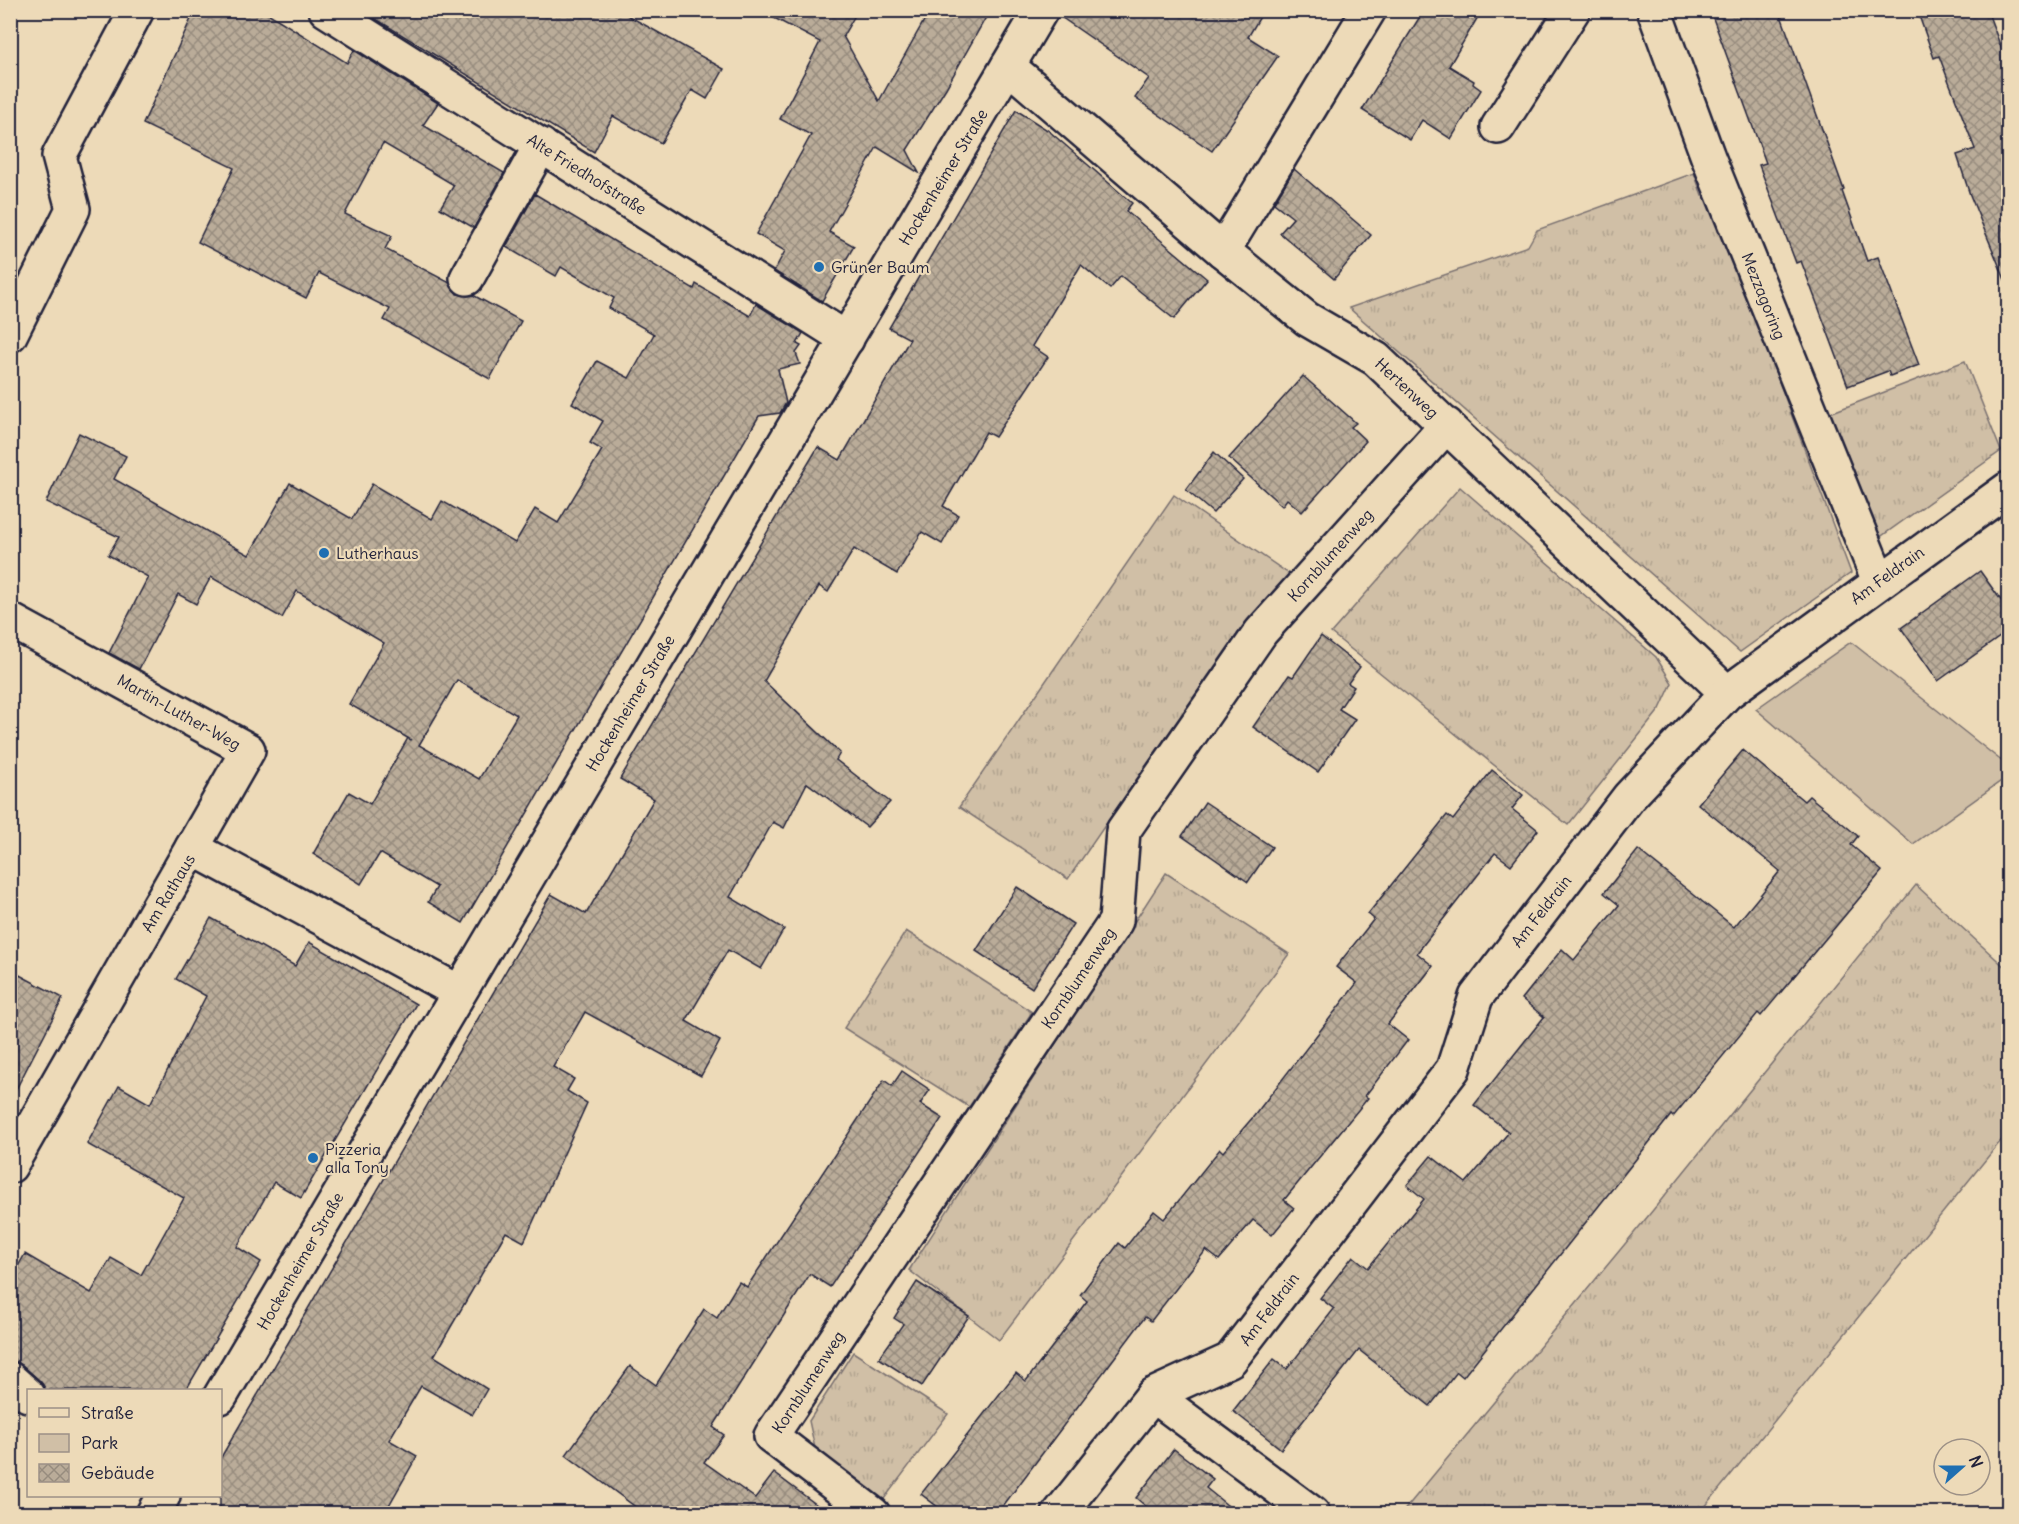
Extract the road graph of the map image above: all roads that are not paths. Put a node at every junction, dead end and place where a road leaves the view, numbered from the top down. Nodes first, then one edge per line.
1 (137, 10) edge
2 (1041, 10) edge
3 (1369, 10) edge
4 (1574, 10) edge
5 (1654, 10) edge
6 (345, 15) edge
7 (1008, 66) junction
8 (1498, 127) dead end
9 (541, 145) junction
10 (1223, 251) junction
11 (467, 278) dead end
12 (10, 335) edge
13 (847, 339) junction
14 (1447, 425) junction
15 (2008, 489) edge
16 (1879, 581) junction
17 (10, 620) edge
18 (1727, 693) junction
19 (192, 848) junction
20 (459, 992) junction
21 (10, 1166) edge
22 (10, 1379) edge
23 (222, 1393) edge
24 (27, 1394) edge
25 (1153, 1395) junction
26 (162, 1497) edge
27 (153, 1514) edge
28 (873, 1514) edge
29 (1059, 1514) edge
30 (1313, 1514) edge

1 - 12 street
2 - 7 street, Hockenheimer Straße
3 - 10 street
4 - 8 street
5 - 16 street, Mezzagoring
6 - 9 street, Alte Friedhofstraße
7 - 10 street, Hertenweg
7 - 13 street, Hockenheimer Straße
9 - 11 street
9 - 13 street, Alte Friedhofstraße
10 - 14 street, Hertenweg
13 - 20 street, Hockenheimer Straße
14 - 18 street, Hertenweg
14 - 28 street, Kornblumenweg
15 - 16 street, Am Feldrain
16 - 18 street, Am Feldrain
17 - 19 street, Martin-Luther-Weg
18 - 25 street, Am Feldrain
19 - 20 street, Am Rathaus
19 - 21 street, Am Rathaus
20 - 23 street, Hockenheimer Straße
22 - 24 street
25 - 29 street, Am Feldrain
25 - 30 street
26 - 27 street

